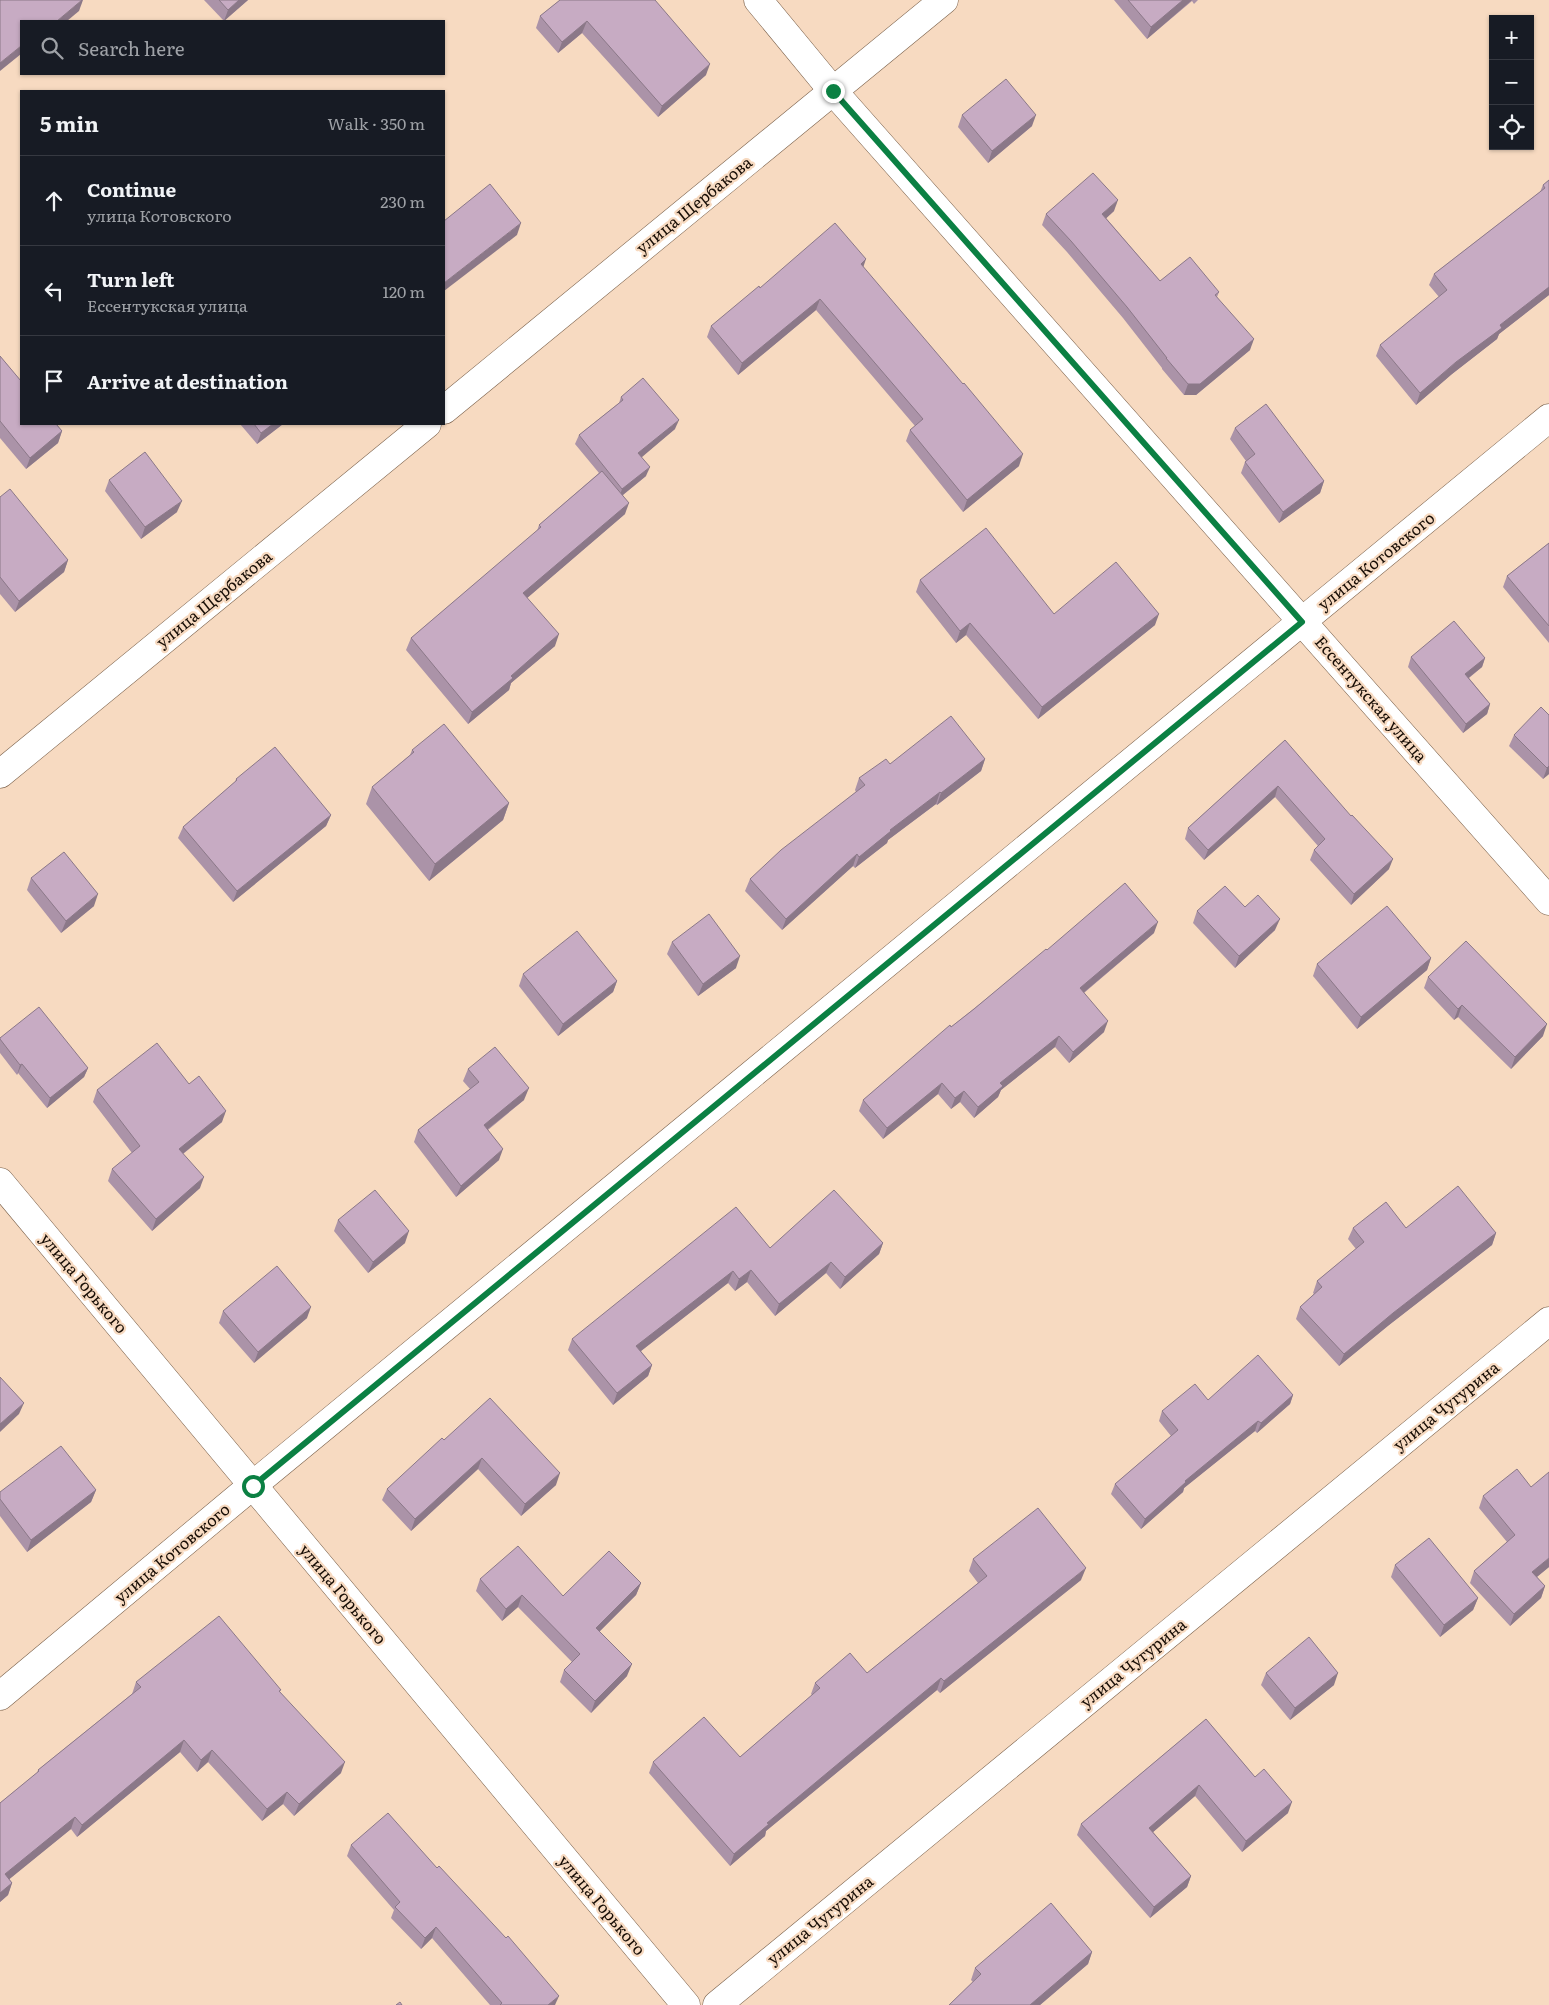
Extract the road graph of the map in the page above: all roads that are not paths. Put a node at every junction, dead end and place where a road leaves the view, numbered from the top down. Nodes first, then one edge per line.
1 (758, 0) edge
2 (944, 0) edge
3 (833, 91) junction
4 (445, 409) edge
5 (1549, 418) edge
6 (426, 425) edge
7 (1302, 622) junction
8 (0, 774) edge
9 (1549, 901) edge
10 (0, 1182) edge
11 (1549, 1321) edge
12 (253, 1486) junction
13 (0, 1696) edge
14 (686, 2005) edge
15 (717, 2005) edge

1 - 3 street, Ессентукская улица
2 - 3 street, улица Щербакова
3 - 4 street, улица Щербакова
3 - 7 street, Ессентукская улица
5 - 7 street, улица Котовского
6 - 8 street, улица Щербакова
7 - 9 street, Ессентукская улица
7 - 12 street, улица Котовского
10 - 12 street, улица Горького
11 - 15 street, улица Чугурина
12 - 13 street, улица Котовского
12 - 14 street, улица Горького

